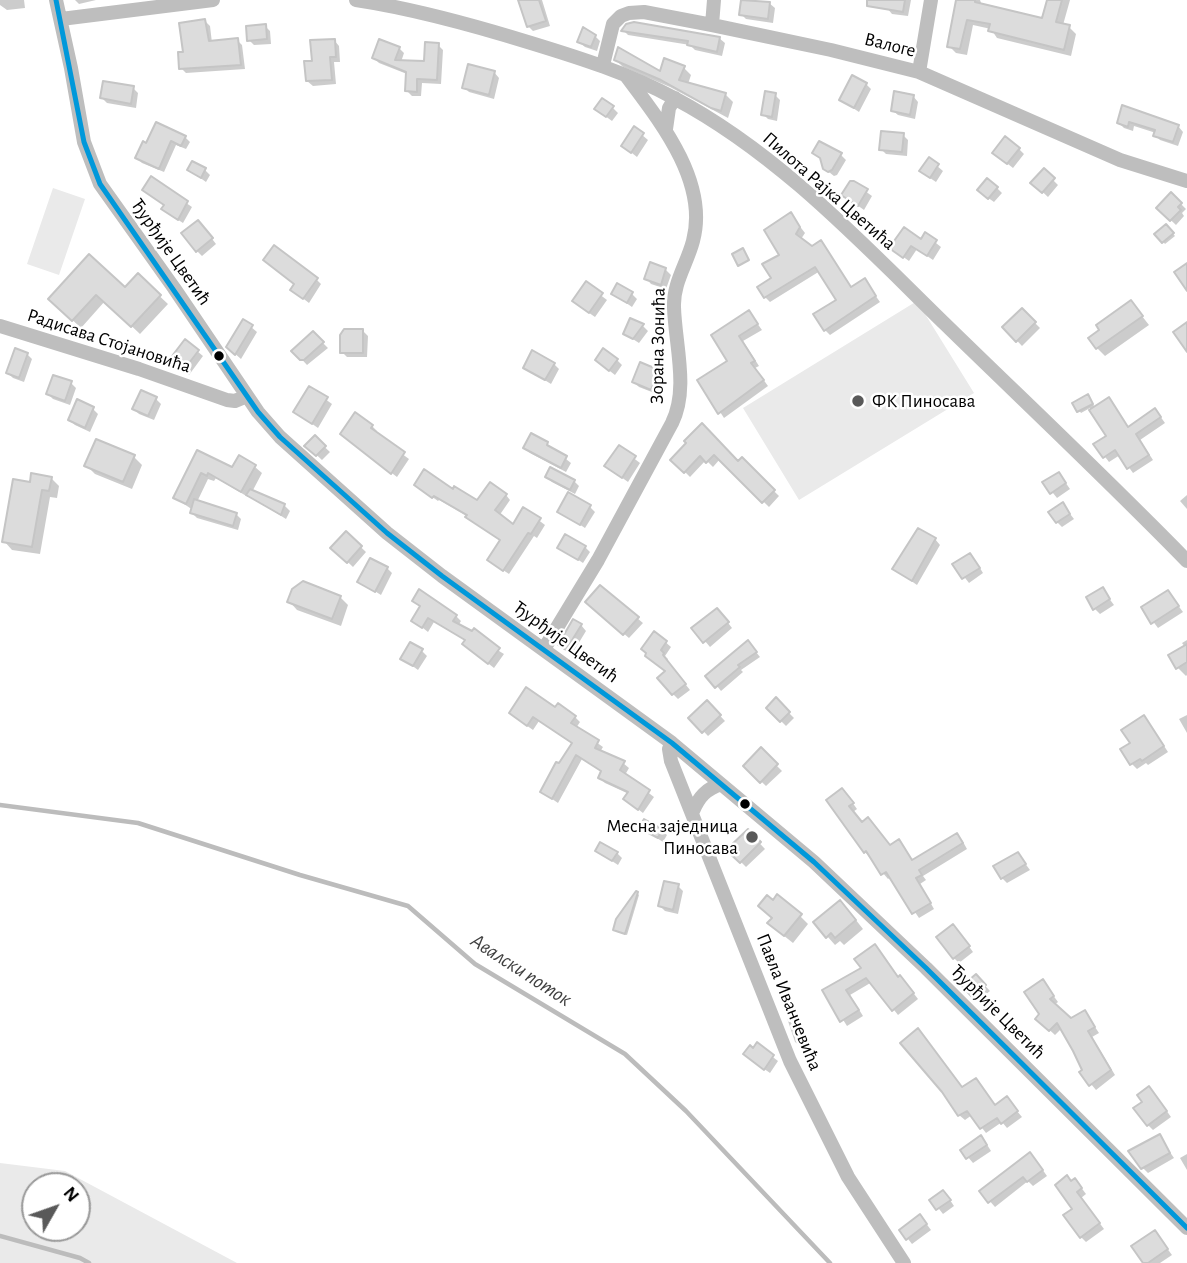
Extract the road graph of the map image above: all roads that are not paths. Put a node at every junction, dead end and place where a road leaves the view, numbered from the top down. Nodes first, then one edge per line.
1 (56, 0) edge
2 (213, 0) edge
3 (356, 0) edge
4 (714, 0) edge
5 (931, 0) edge
6 (61, 19) junction
7 (712, 25) junction
8 (603, 65) junction
9 (919, 72) junction
10 (624, 74) junction
11 (675, 98) junction
12 (666, 129) junction
13 (1187, 181) edge
14 (0, 326) edge
15 (247, 396) junction
16 (1187, 561) edge
17 (544, 649) junction
18 (672, 743) junction
19 (721, 784) junction
20 (693, 811) junction
21 (1187, 1228) edge
22 (904, 1263) edge

1 - 6 street, Ђурђије Цветић
2 - 6 street
3 - 8 street, Пилота Рајка Цветића
4 - 7 street
5 - 9 street
6 - 15 street, Ђурђије Цветић
7 - 8 street, Валоге
7 - 9 street, Валоге
8 - 10 street, Пилота Рајка Цветића
9 - 13 street, Валоге
10 - 11 street, Пилота Рајка Цветића
10 - 12 street, Зорана Зонића
11 - 12 street
11 - 16 street, Пилота Рајка Цветића
12 - 17 street, Зорана Зонића
14 - 15 street, Радисава Стојановића
15 - 17 street, Ђурђије Цветић
17 - 18 street, Ђурђије Цветић
18 - 19 street, Ђурђије Цветић
18 - 20 street, Павла Иванчевића
19 - 20 street
19 - 21 street, Ђурђије Цветић
20 - 22 street, Павла Иванчевића

